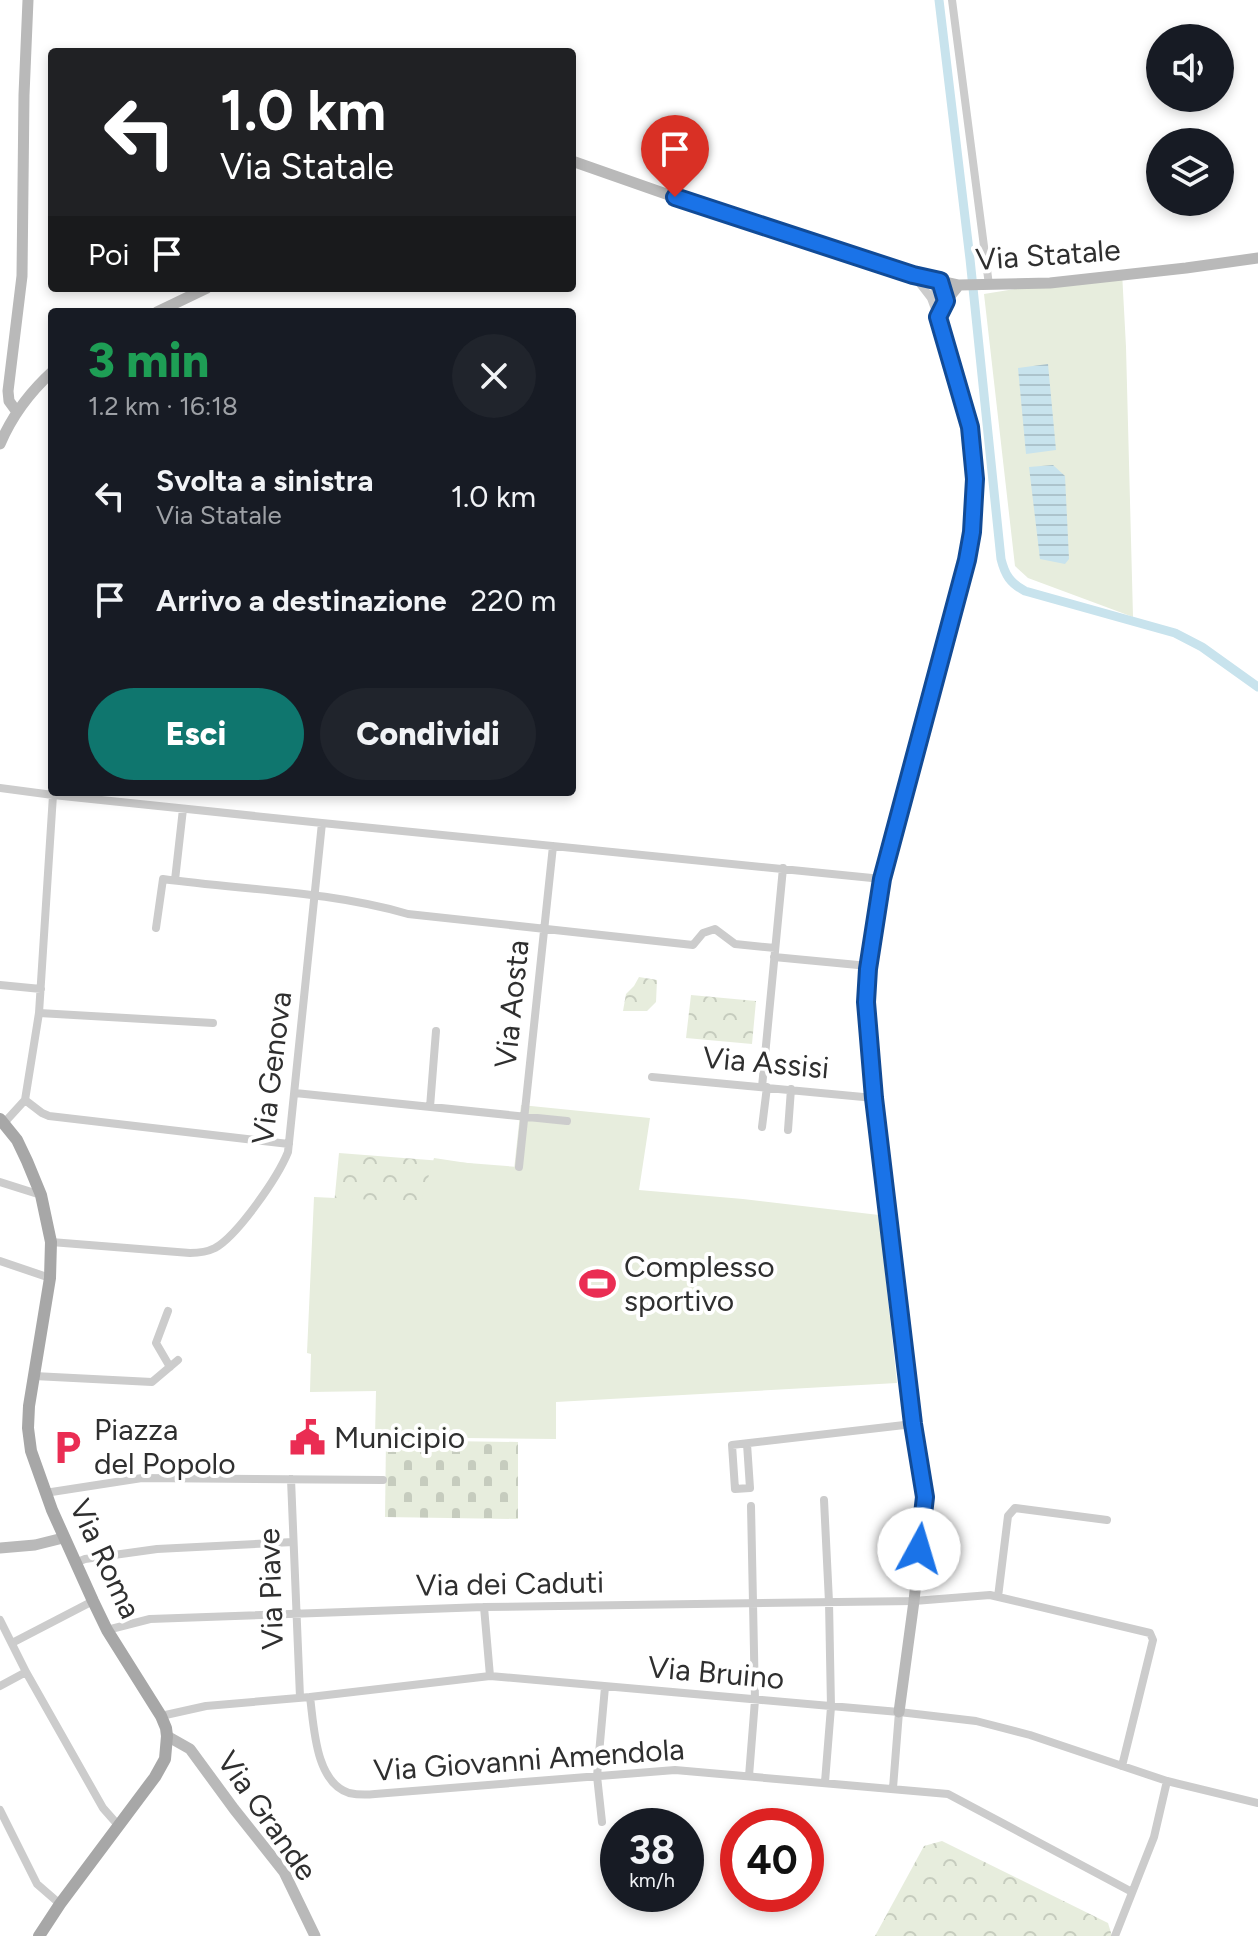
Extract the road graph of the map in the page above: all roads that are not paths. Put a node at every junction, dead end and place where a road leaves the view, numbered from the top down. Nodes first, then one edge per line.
1 (28, 0) edge
2 (952, 0) edge
3 (576, 162) edge
4 (1258, 258) edge
5 (913, 275) junction
6 (940, 281) junction
7 (961, 285) junction
8 (986, 285) junction
9 (199, 292) edge
10 (931, 298) junction
11 (946, 301) junction
12 (165, 308) edge
13 (938, 317) junction
14 (48, 376) edge
15 (4, 394) edge
16 (17, 412) junction
17 (0, 444) edge
18 (0, 788) edge
19 (48, 794) edge
20 (53, 796) edge
21 (62, 796) edge
22 (183, 809) junction
23 (322, 823) junction
24 (553, 846) junction
25 (783, 868) junction
26 (882, 879) junction
27 (175, 880) junction
28 (315, 897) junction
29 (156, 928) dead end
30 (544, 930) junction
31 (775, 952) junction
32 (858, 965) dead end
33 (0, 985) edge
34 (41, 989) junction
35 (39, 1013) junction
36 (213, 1023) dead end
37 (436, 1031) dead end
38 (652, 1077) dead end
39 (764, 1087) junction
40 (791, 1089) junction
41 (295, 1093) junction
42 (874, 1098) junction
43 (25, 1100) junction
44 (430, 1107) junction
45 (524, 1117) junction
46 (2, 1121) edge
47 (567, 1121) dead end
48 (762, 1127) dead end
49 (788, 1130) dead end
50 (289, 1144) junction
51 (519, 1167) dead end
52 (0, 1182) edge
53 (41, 1195) junction
54 (51, 1242) junction
55 (0, 1261) edge
56 (50, 1278) junction
57 (168, 1311) dead end
58 (178, 1360) dead end
59 (170, 1367) junction
60 (34, 1376) junction
61 (913, 1424) junction
62 (747, 1444) junction
63 (291, 1479) junction
64 (383, 1480) dead end
65 (45, 1493) junction
66 (824, 1500) dead end
67 (751, 1506) dead end
68 (1107, 1520) dead end
69 (63, 1538) junction
70 (293, 1542) junction
71 (0, 1548) edge
72 (75, 1563) junction
73 (998, 1597) junction
74 (93, 1601) junction
75 (914, 1601) junction
76 (829, 1602) junction
77 (753, 1603) junction
78 (484, 1607) junction
79 (296, 1615) junction
80 (0, 1620) edge
81 (107, 1630) junction
82 (12, 1643) junction
83 (26, 1672) junction
84 (490, 1676) junction
85 (0, 1686) edge
86 (605, 1687) junction
87 (305, 1697) junction
88 (755, 1700) junction
89 (831, 1707) junction
90 (899, 1712) junction
91 (161, 1716) junction
92 (167, 1736) junction
93 (1122, 1766) junction
94 (597, 1776) junction
95 (749, 1776) junction
96 (1167, 1781) junction
97 (825, 1782) junction
98 (893, 1788) junction
99 (1258, 1803) edge
100 (600, 1808) edge
101 (0, 1810) edge
102 (118, 1825) junction
103 (1132, 1892) junction
104 (60, 1904) junction
105 (39, 1936) edge
106 (315, 1936) edge
107 (1115, 1936) edge

1 - 15 street
2 - 8 street
3 - 5 street, Via Statale
4 - 8 street, Via Statale
5 - 6 street, Via Statale
5 - 10 street
6 - 7 street, Via Statale
6 - 10 street
6 - 11 street
7 - 8 street, Via Statale
7 - 11 street
9 - 12 street
10 - 13 street
11 - 13 street
13 - 26 street
14 - 16 street
15 - 16 street
16 - 17 street
18 - 19 street
20 - 34 street
21 - 22 street
22 - 23 street
22 - 27 street
23 - 24 street
23 - 28 street, Via Genova
24 - 25 street
24 - 30 street, Via Aosta
25 - 26 street
25 - 31 street
26 - 42 street
27 - 28 street
27 - 29 street
28 - 30 street
28 - 41 street, Via Genova
30 - 31 street
30 - 45 street, Via Aosta
31 - 32 street
31 - 39 street
33 - 34 street
34 - 35 street
35 - 36 street
35 - 43 street
37 - 44 street
38 - 39 street, Via Assisi
39 - 40 street, Via Assisi
39 - 48 street
40 - 42 street, Via Assisi
40 - 49 street
41 - 44 street
41 - 50 street, Via Genova
42 - 61 street
43 - 46 street
43 - 50 street
44 - 45 street
45 - 47 street
45 - 51 street, Via Aosta
46 - 53 main road, Via Roma
50 - 54 street, Via Genova
52 - 53 street
53 - 54 main road, Via Roma
54 - 56 main road, Via Roma
55 - 56 street
56 - 60 main road, Via Roma
57 - 59 street
58 - 59 street
59 - 60 street
60 - 65 main road, Via Roma
61 - 62 street
61 - 75 street
62 - 62 street
63 - 64 street
63 - 65 street
63 - 70 street, Via Piave
65 - 69 main road, Via Roma
66 - 76 street
67 - 77 street
68 - 73 street
69 - 71 street
69 - 72 main road, Via Roma
70 - 72 street
70 - 79 street, Via Piave
72 - 74 main road, Via Roma
73 - 75 street, Via dei Caduti
73 - 93 street, Via dei Caduti
74 - 81 main road, Via Roma
74 - 82 street
75 - 76 street, Via dei Caduti
75 - 90 street
76 - 77 street, Via dei Caduti
76 - 89 street
77 - 78 street, Via dei Caduti
77 - 88 street
78 - 79 street, Via dei Caduti
78 - 84 street
79 - 81 street, Via dei Caduti
79 - 87 street, Via Piave
80 - 82 street
81 - 91 main road, Via Roma
82 - 83 street
83 - 85 street
83 - 102 street
84 - 86 street, Via Bruino
84 - 87 street, Via Bruino
86 - 88 street, Via Bruino
86 - 94 street
87 - 91 street, Via Bruino
87 - 94 street, Via Giovanni Amendola
88 - 89 street, Via Bruino
88 - 95 street
89 - 90 street, Via Bruino
89 - 97 street
90 - 93 street, Via Bruino
90 - 98 street
91 - 92 main road, Via Roma
92 - 102 main road
92 - 106 street, Via Grande
93 - 96 street, Via Bruino
94 - 95 street, Via Giovanni Amendola
94 - 100 street
95 - 97 street, Via Giovanni Amendola
96 - 99 street, Via Bruino
96 - 103 street
97 - 98 street, Via Giovanni Amendola
98 - 103 street, Via Giovanni Amendola
101 - 104 street
102 - 104 main road
103 - 107 street
104 - 105 main road

